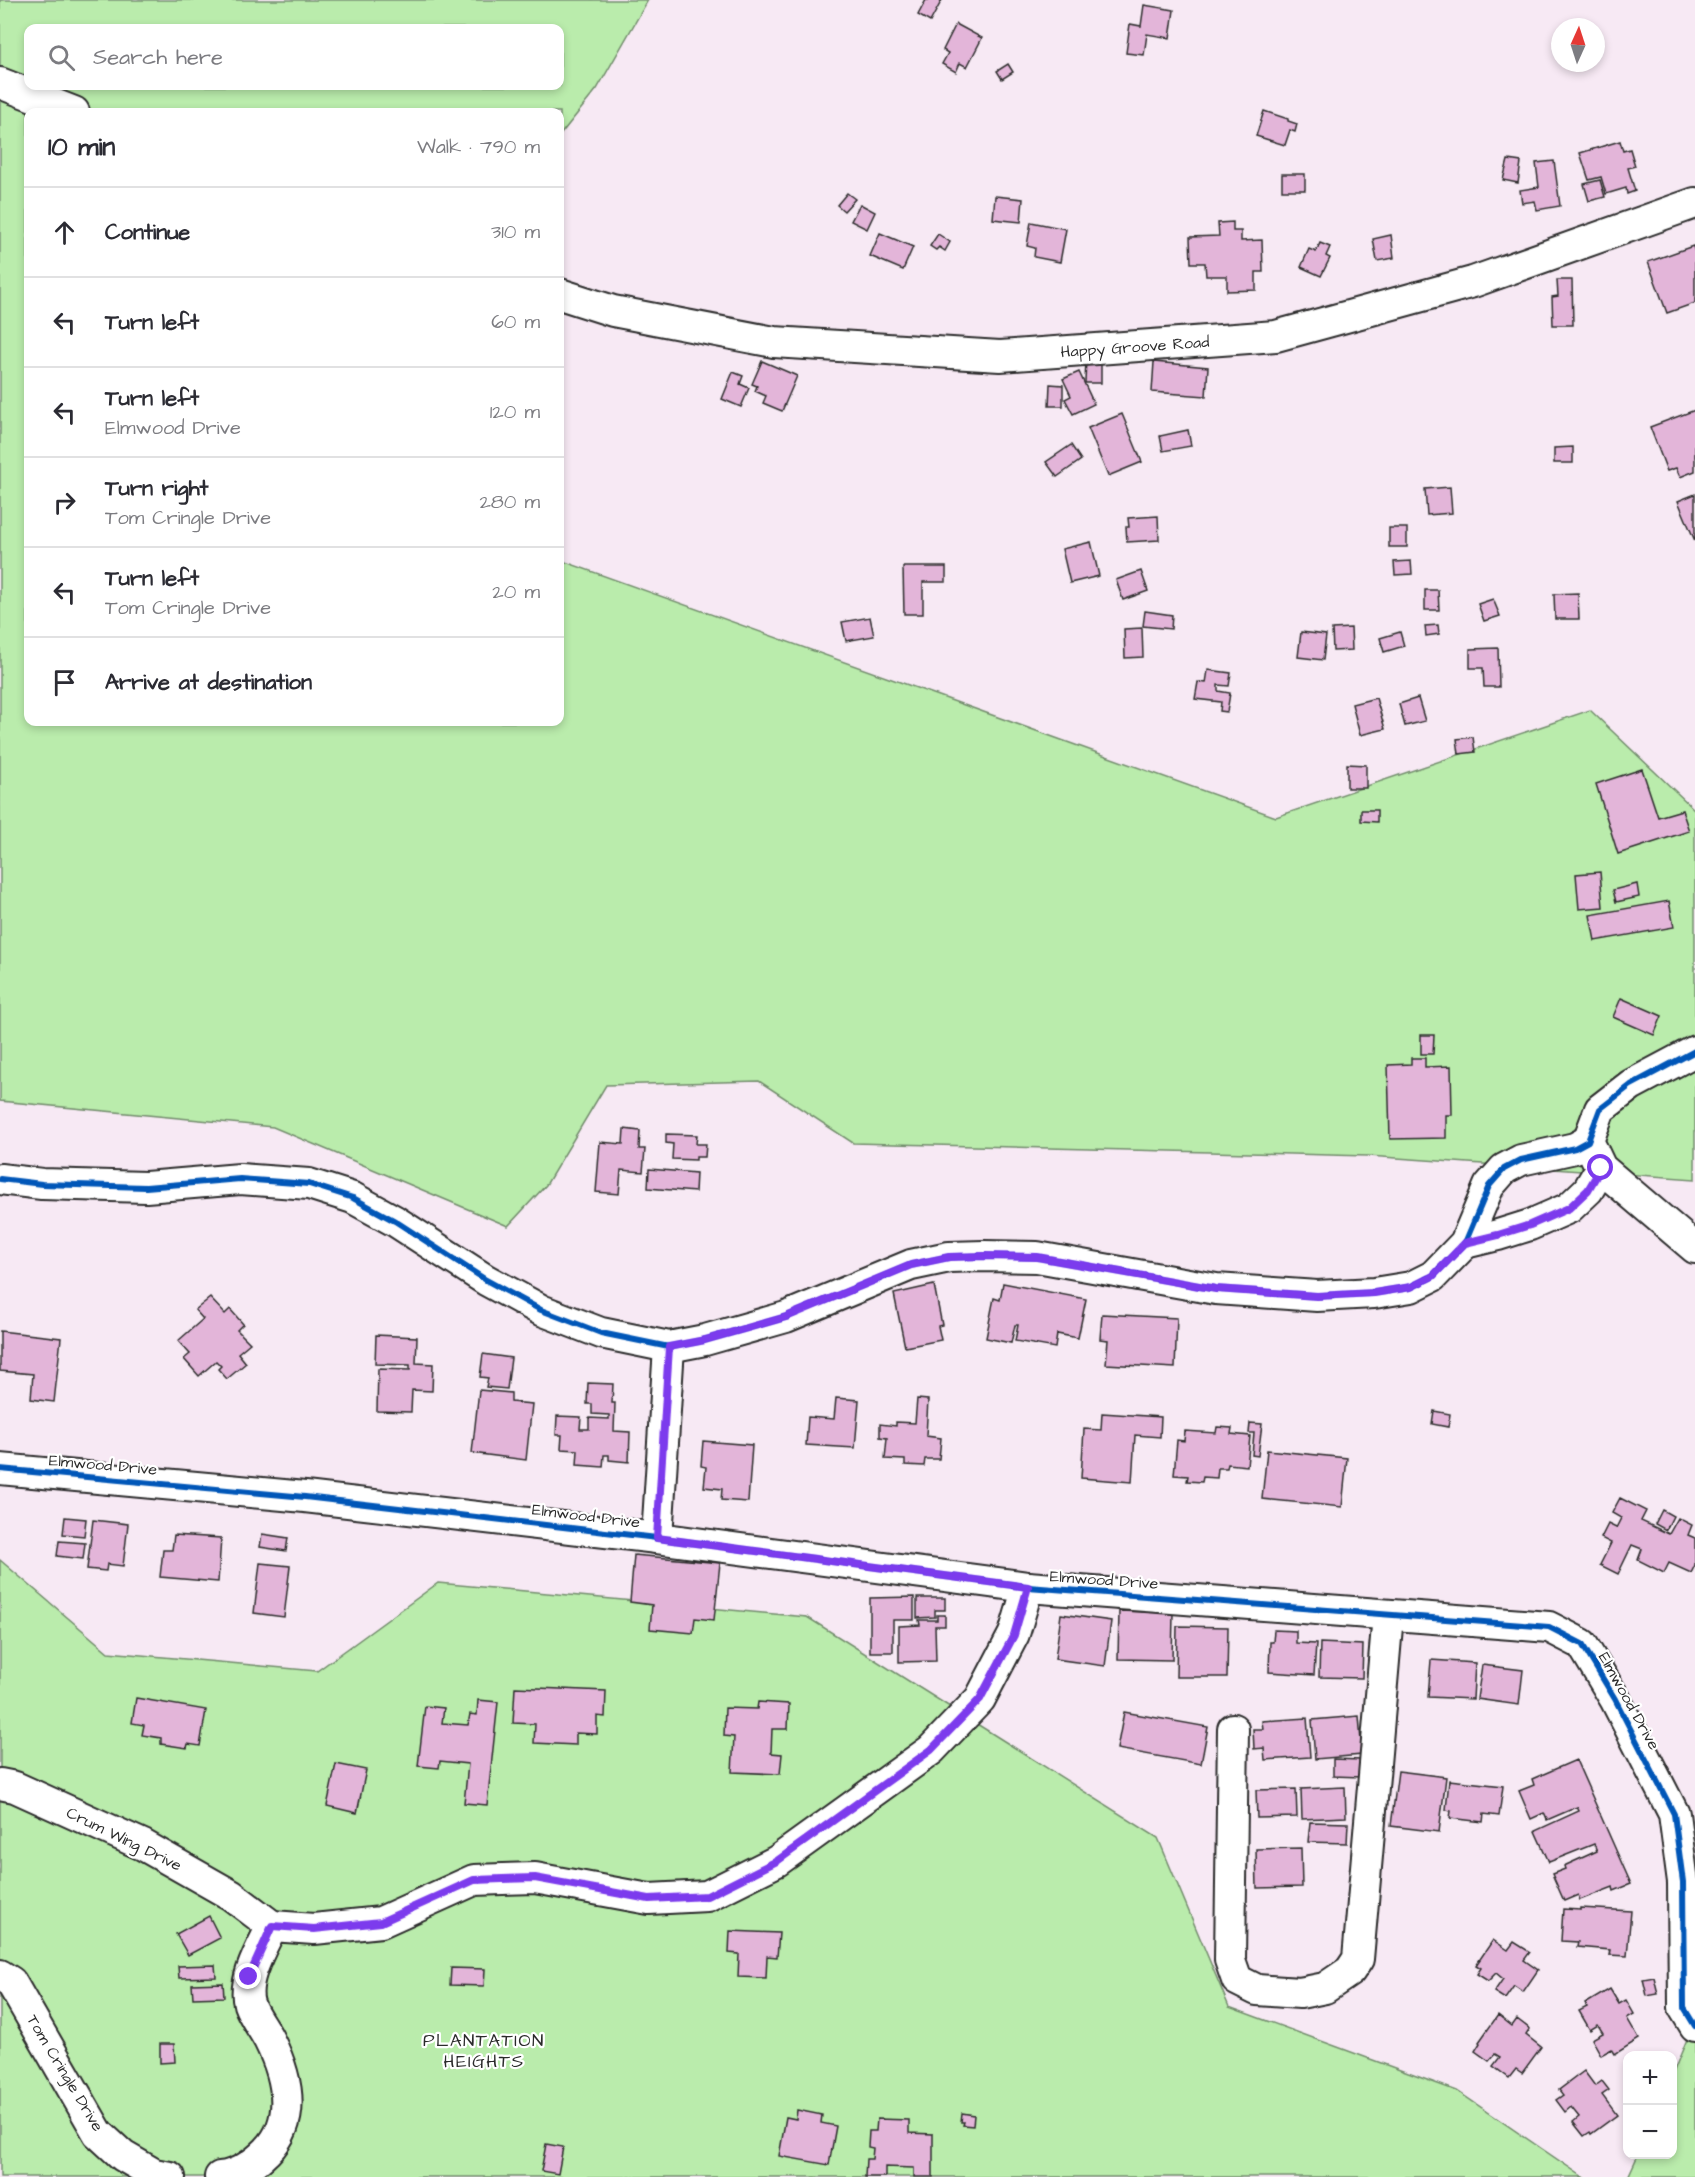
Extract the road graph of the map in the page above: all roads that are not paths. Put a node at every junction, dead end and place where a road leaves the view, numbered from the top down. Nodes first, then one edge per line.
1 (0, 83) edge
2 (64, 108) edge
3 (1695, 203) edge
4 (564, 295) edge
5 (1695, 1051) edge
6 (1588, 1141) junction
7 (1601, 1168) junction
8 (0, 1179) edge
9 (1465, 1243) junction
10 (1695, 1248) edge
11 (669, 1347) junction
12 (0, 1469) edge
13 (657, 1538) junction
14 (1028, 1587) junction
15 (1388, 1615) junction
16 (1233, 1729) dead end
17 (0, 1784) edge
18 (272, 1926) junction
19 (0, 1975) edge
20 (1695, 2026) edge
21 (170, 2177) edge
22 (220, 2177) edge

1 - 2 street
3 - 4 street, Happy Groove Road
5 - 6 street
6 - 7 street
6 - 9 street
7 - 9 street
7 - 10 street
8 - 11 street
9 - 11 street
11 - 13 street
12 - 13 street, Elmwood Drive
13 - 14 street, Elmwood Drive
14 - 15 street, Elmwood Drive
14 - 18 street
15 - 16 street
15 - 20 street, Elmwood Drive
17 - 18 street, Crum Wing Drive
18 - 22 street
19 - 21 street, Tom Cringle Drive

